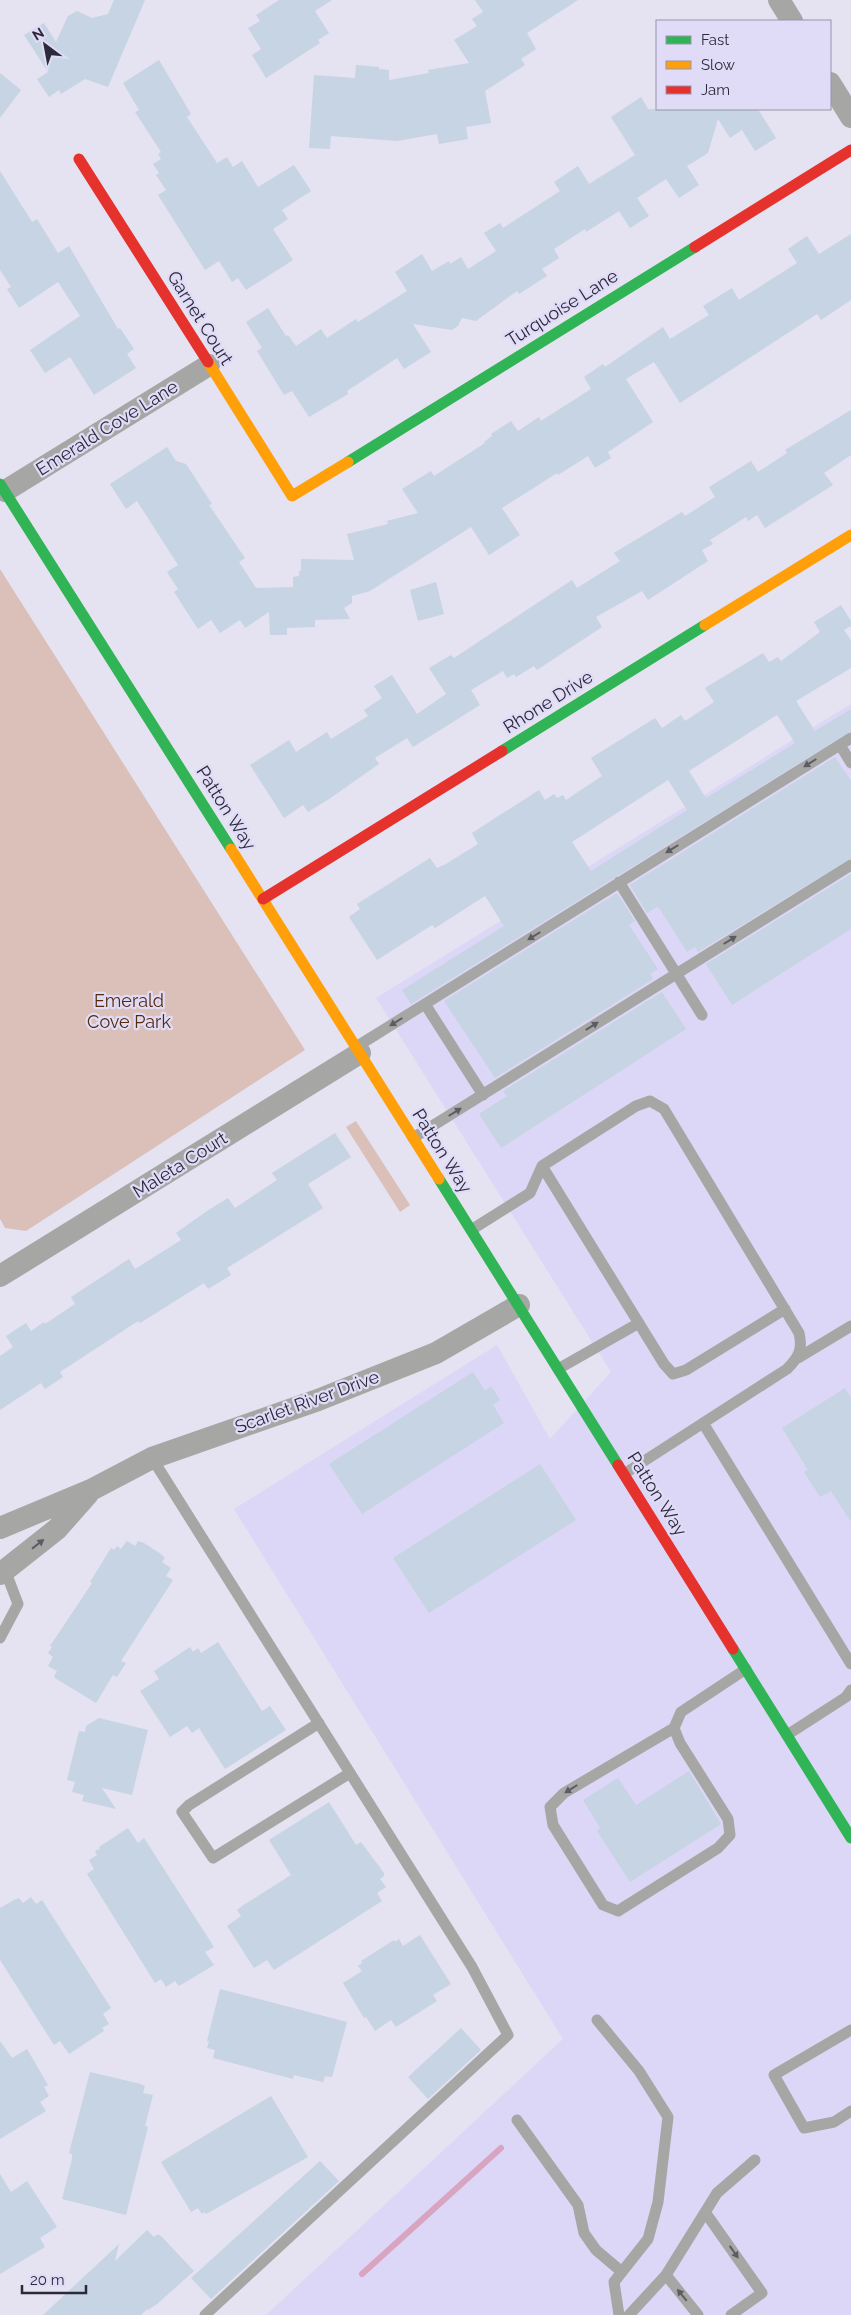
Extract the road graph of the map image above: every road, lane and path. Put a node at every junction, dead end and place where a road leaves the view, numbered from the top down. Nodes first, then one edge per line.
1 (779, 0) edge
2 (791, 20) edge
3 (831, 85) edge
4 (851, 117) edge
5 (851, 150) edge
6 (79, 159) dead end
7 (209, 365) junction
8 (2, 487) edge
9 (292, 496) joint
10 (851, 535) edge
11 (851, 738) edge
12 (840, 745) junction
13 (851, 763) edge
14 (851, 865) edge
15 (619, 882) junction
16 (263, 899) junction
17 (676, 974) junction
18 (424, 1004) junction
19 (702, 1015) dead end
20 (358, 1050) junction
21 (482, 1095) junction
22 (413, 1138) junction
23 (542, 1166) junction
24 (471, 1230) junction
25 (4, 1267) edge
26 (519, 1306) junction
27 (785, 1309) junction
28 (639, 1323) junction
29 (851, 1326) edge
30 (798, 1358) junction
31 (558, 1369) junction
32 (703, 1423) junction
33 (152, 1458) junction
34 (624, 1474) junction
35 (92, 1490) junction
36 (0, 1528) edge
37 (2, 1572) edge
38 (0, 1638) edge
39 (851, 1664) edge
40 (746, 1669) junction
41 (851, 1690) edge
42 (319, 1723) junction
43 (674, 1728) junction
44 (787, 1736) junction
45 (350, 1773) junction
46 (851, 1838) edge
47 (597, 2020) dead end
48 (851, 2030) edge
49 (851, 2111) edge
50 (517, 2120) dead end
51 (755, 2160) dead end
52 (705, 2212) junction
53 (622, 2272) junction
54 (666, 2275) junction
55 (206, 2315) edge
56 (619, 2315) edge
57 (629, 2315) edge
58 (698, 2315) edge
59 (730, 2315) edge

1 - 2 street
3 - 4 street
5 - 9 street, Turquoise Lane
6 - 7 street, Garnet Court
7 - 8 street, Emerald Cove Lane
7 - 9 street, Garnet Court
8 - 16 street, Patton Way
10 - 16 street, Rhone Drive
11 - 12 lane
12 - 13 lane
12 -> 15 lane
17 -> 14 lane
15 - 17 lane
15 -> 18 lane
16 - 20 street, Patton Way
17 - 19 lane
21 -> 17 lane
18 -> 20 lane
18 - 21 lane
20 - 22 street, Patton Way
20 - 25 street, Maleta Court
22 -> 21 lane
22 - 24 street, Patton Way
23 - 24 lane
23 - 27 lane
23 - 28 lane
24 - 26 street, Patton Way
26 - 31 street, Patton Way
26 - 33 street, Scarlet River Drive
27 - 28 lane
27 - 30 lane
28 - 31 lane
29 - 30 lane
30 - 32 lane
31 - 34 street, Patton Way
32 - 34 lane
32 - 39 lane
33 - 35 street, Scarlet River Drive
33 - 42 lane
34 - 40 street, Patton Way
35 - 36 street, Scarlet River Drive
37 -> 35 street, Scarlet River Drive
37 - 38 lane
40 - 43 lane
40 - 44 street, Patton Way
41 - 44 lane
42 - 45 lane
42 - 45 lane
43 -> 43 lane
44 - 46 street, Patton Way
45 - 55 lane
47 - 53 lane
48 - 49 lane
50 - 53 lane
51 - 52 lane
52 - 54 lane
52 -> 59 lane
53 - 56 lane
54 - 57 lane
58 -> 54 lane

